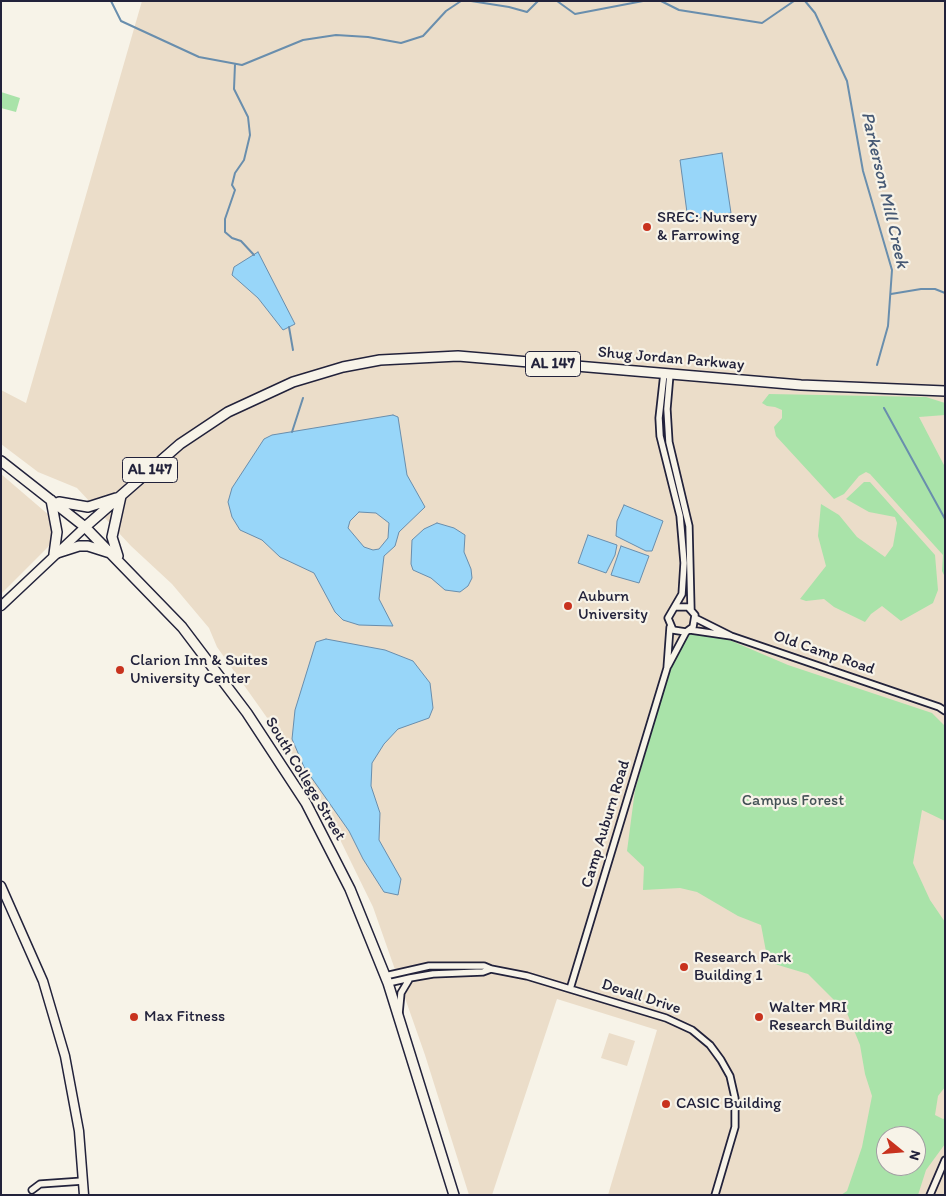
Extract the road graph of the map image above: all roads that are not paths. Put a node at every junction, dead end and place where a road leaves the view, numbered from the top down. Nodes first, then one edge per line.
1 (667, 373) junction
2 (945, 391) edge
3 (1, 461) edge
4 (121, 496) junction
5 (51, 500) junction
6 (85, 527) junction
7 (54, 554) junction
8 (112, 554) junction
9 (120, 561) junction
10 (1, 606) edge
11 (675, 606) junction
12 (691, 609) junction
13 (695, 618) junction
14 (670, 627) junction
15 (688, 631) junction
16 (731, 636) junction
17 (667, 668) junction
18 (945, 711) edge
19 (1, 886) edge
20 (491, 969) junction
21 (410, 978) junction
22 (386, 979) junction
23 (570, 989) junction
24 (399, 1016) junction
25 (945, 1160) edge
26 (83, 1180) junction
27 (32, 1190) dead end
28 (84, 1195) edge
29 (454, 1195) edge
30 (715, 1195) edge
31 (930, 1195) edge

1 - 2 main road, Shug Jordan Parkway / AL 147
1 - 4 main road, Shug Jordan Parkway / AL 147
1 - 11 street
1 - 12 street
3 - 5 main road, South College Street
4 - 5 main road
4 - 6 main road, Shug Jordan Parkway / AL 147
4 - 9 main road
5 - 6 main road, South College Street
5 - 7 main road
6 - 7 main road
6 - 8 main road, South College Street
7 - 8 main road
7 - 10 main road
8 - 9 main road, South College Street
9 - 22 main road, South College Street
11 - 12 street
11 - 14 street
12 - 13 street
13 - 15 street
13 - 16 street, Old Camp Road
14 - 15 street
14 - 17 street, Camp Auburn Road
15 - 16 street
15 - 17 street, Camp Auburn Road
16 - 18 street, Old Camp Road
17 - 23 street, Camp Auburn Road
19 - 26 main road
20 - 21 street
20 - 22 street, Devall Drive
20 - 23 street, Devall Drive
21 - 22 street
21 - 24 street
22 - 24 main road, South College Street
23 - 30 street, Devall Drive
24 - 29 main road, South College Street
25 - 31 street
26 - 27 street
26 - 28 main road

